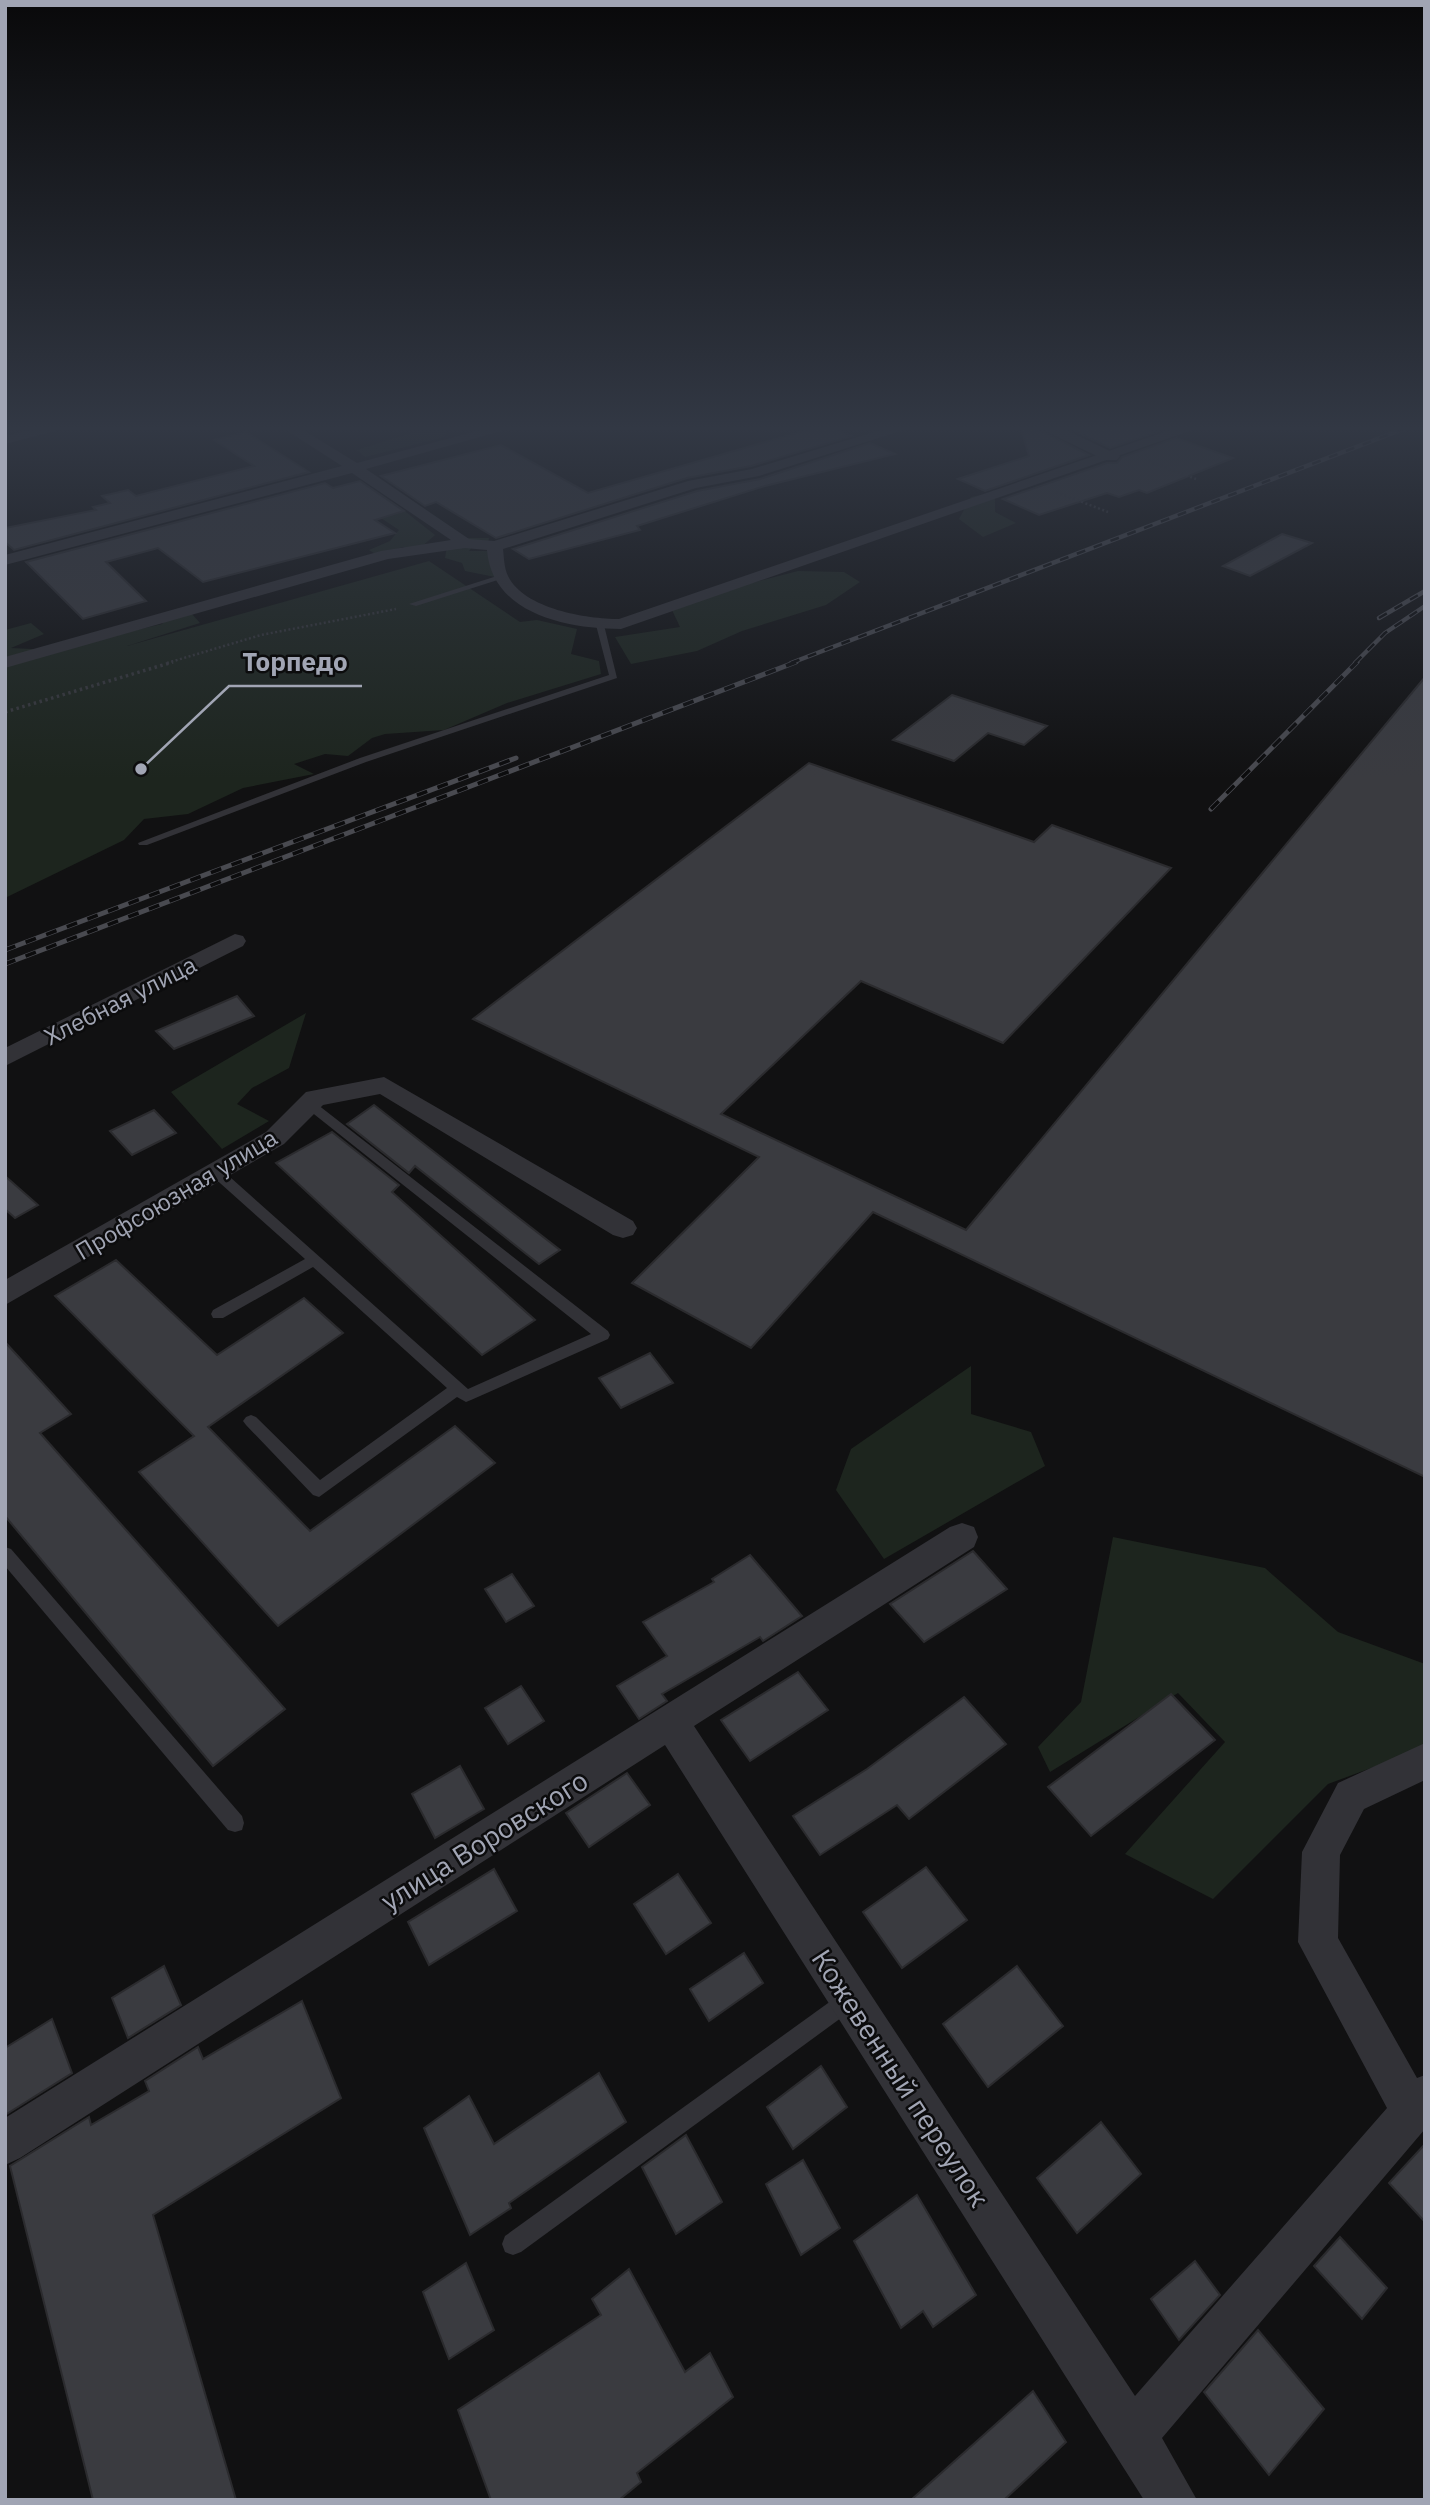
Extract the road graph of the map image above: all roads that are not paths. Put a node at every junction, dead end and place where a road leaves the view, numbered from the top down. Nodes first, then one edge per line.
1 (64, 545) edge
2 (452, 545) edge
3 (484, 545) edge
4 (499, 545) edge
5 (852, 545) edge
6 (495, 546) junction
7 (5, 560) edge
8 (500, 578) junction
9 (413, 604) road end
10 (600, 625) junction
11 (5, 663) edge
12 (143, 843) dead end
13 (235, 941) dead end
14 (5, 1058) edge
15 (309, 1104) junction
16 (216, 1172) junction
17 (624, 1228) dead end
18 (315, 1260) junction
19 (5, 1294) edge
20 (218, 1314) dead end
21 (458, 1388) junction
22 (251, 1421) dead end
23 (962, 1537) dead end
24 (5, 1554) edge
25 (672, 1721) junction
26 (1425, 1761) edge
27 (235, 1823) dead end
28 (849, 2000) junction
29 (1418, 2104) edge
30 (5, 2143) edge
31 (513, 2244) dead end
32 (1133, 2435) junction
33 (1172, 2500) edge

1 - 7 street
2 - 11 street
3 - 6 street
4 - 6 street
5 - 10 street
6 - 8 street
8 - 9 lane
8 - 10 street
10 - 12 lane
13 - 14 street, Хлебная улица
15 - 16 street, Профсоюзная улица
15 - 17 street, Профсоюзная улица
15 - 21 lane
16 - 18 lane
16 - 19 street, Профсоюзная улица
18 - 20 lane
18 - 21 lane
21 - 22 lane
23 - 25 street, улица Воровского
24 - 27 lane
25 - 28 street, Кожевенный переулок
25 - 30 street, улица Воровского
26 - 29 street
28 - 31 lane
28 - 32 street, Кожевенный переулок
29 - 32 street
32 - 33 street, Кожевенный переулок

